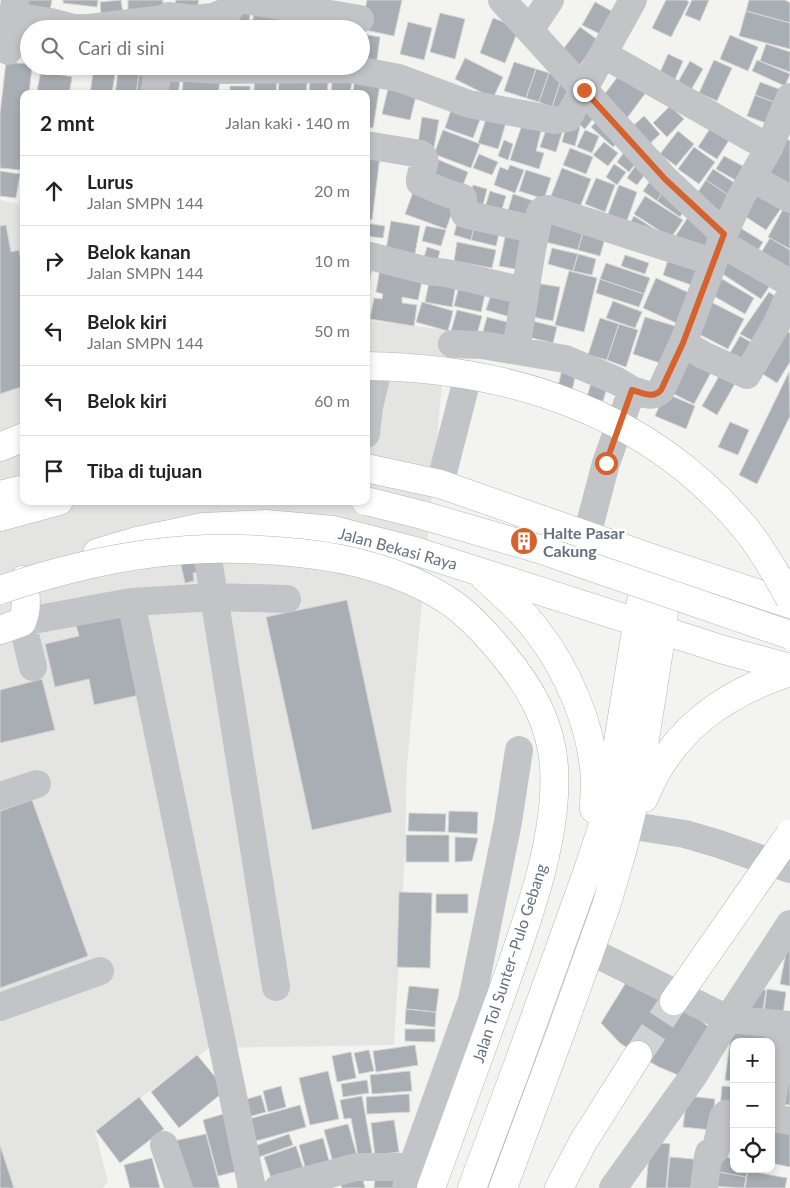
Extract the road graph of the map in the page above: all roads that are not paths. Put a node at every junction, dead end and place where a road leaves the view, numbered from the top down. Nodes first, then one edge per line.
1 (237, 0) edge
2 (245, 0) edge
3 (502, 0) edge
4 (550, 0) edge
5 (633, 0) edge
6 (14, 8) edge
7 (168, 15) edge
8 (361, 16) edge
9 (52, 17) edge
10 (149, 20) edge
11 (530, 30) junction
12 (12, 52) edge
13 (603, 54) junction
14 (370, 71) edge
15 (157, 75) edge
16 (195, 75) edge
17 (287, 75) edge
18 (223, 82) edge
19 (155, 90) edge
20 (584, 90) junction
21 (790, 98) edge
22 (370, 147) edge
23 (769, 148) junction
24 (752, 178) junction
25 (790, 199) edge
26 (536, 230) junction
27 (719, 246) junction
28 (370, 256) edge
29 (790, 283) edge
30 (524, 291) junction
31 (790, 295) edge
32 (683, 343) junction
33 (452, 344) dead end
34 (516, 350) junction
35 (632, 390) junction
36 (370, 391) edge
37 (464, 392) dead end
38 (20, 439) edge
39 (0, 447) edge
40 (370, 469) edge
41 (440, 484) junction
42 (20, 490) edge
43 (0, 496) edge
44 (370, 502) edge
45 (44, 505) edge
46 (0, 517) edge
47 (203, 527) junction
48 (587, 535) junction
49 (660, 561) junction
50 (474, 569) junction
51 (6, 584) edge
52 (214, 597) junction
53 (790, 599) edge
54 (287, 600) dead end
55 (131, 602) junction
56 (790, 604) edge
57 (636, 622) junction
58 (11, 626) edge
59 (662, 631) junction
60 (790, 635) edge
61 (33, 666) dead end
62 (790, 668) edge
63 (790, 672) edge
64 (519, 750) dead end
65 (37, 784) dead end
66 (0, 796) edge
67 (633, 826) junction
68 (790, 834) edge
69 (622, 852) junction
70 (790, 868) edge
71 (588, 870) junction
72 (790, 924) edge
73 (590, 951) junction
74 (100, 971) dead end
75 (276, 988) dead end
76 (674, 1002) tunnel mouth
77 (0, 1007) edge
78 (728, 1019) junction
79 (785, 1025) edge
80 (638, 1055) tunnel mouth
81 (775, 1083) edge
82 (730, 1114) edge
83 (775, 1118) edge
84 (790, 1120) edge
85 (164, 1145) dead end
86 (409, 1178) edge
87 (179, 1188) edge
88 (252, 1188) edge
89 (278, 1188) edge
90 (431, 1188) edge
91 (472, 1188) edge
92 (503, 1188) edge
93 (559, 1188) edge
94 (613, 1188) edge
95 (704, 1188) edge

1 - 7 street
2 - 8 street
3 - 11 street
4 - 11 street
5 - 13 street
6 - 9 street
6 - 12 street
7 - 10 street
11 - 20 street
13 - 20 street
13 - 23 street
14 - 20 street
15 - 19 street
16 - 18 street
17 - 18 street
20 - 27 street
21 - 23 street
22 - 26 street
23 - 24 street
24 - 25 street
24 - 27 street
26 - 27 street
26 - 30 street
27 - 29 street
27 - 32 street
28 - 30 street
30 - 34 street
31 - 32 street
32 - 35 street
33 - 34 street
34 - 35 street
35 - 48 street
36 - 53 highway, bridge
37 - 41 street
38 - 39 highway
40 - 41 highway
41 - 48 highway
42 - 43 highway
44 - 60 highway, bridge
45 - 46 highway
47 - 50 highway, Jalan Bekasi Raya
47 - 51 highway, Jalan Bekasi Raya
47 - 52 street
48 - 49 highway
49 - 56 highway
49 - 57 highway
49 - 59 highway
50 - 57 highway, Jalan Bekasi Raya
50 - 71 highway
51 - 58 highway
51 - 90 highway, Jalan Tol Sunter–Pulo Gebang, bridge
52 - 54 street
52 - 55 street
52 - 75 street
55 - 58 street
55 - 88 street
57 - 59 highway, Jalan Bekasi Raya
57 - 71 highway
58 - 61 street
59 - 62 highway, Jalan Bekasi Raya
59 - 69 highway
63 - 67 highway
64 - 86 street
65 - 66 street
67 - 69 highway
67 - 70 street
68 - 76 highway, bridge
69 - 73 highway
71 - 91 highway
72 - 78 street
73 - 78 street
73 - 92 highway
74 - 77 street
78 - 79 street
78 - 94 street
79 - 81 street
80 - 93 highway
82 - 95 street
83 - 84 street
85 - 87 street
86 - 89 street

